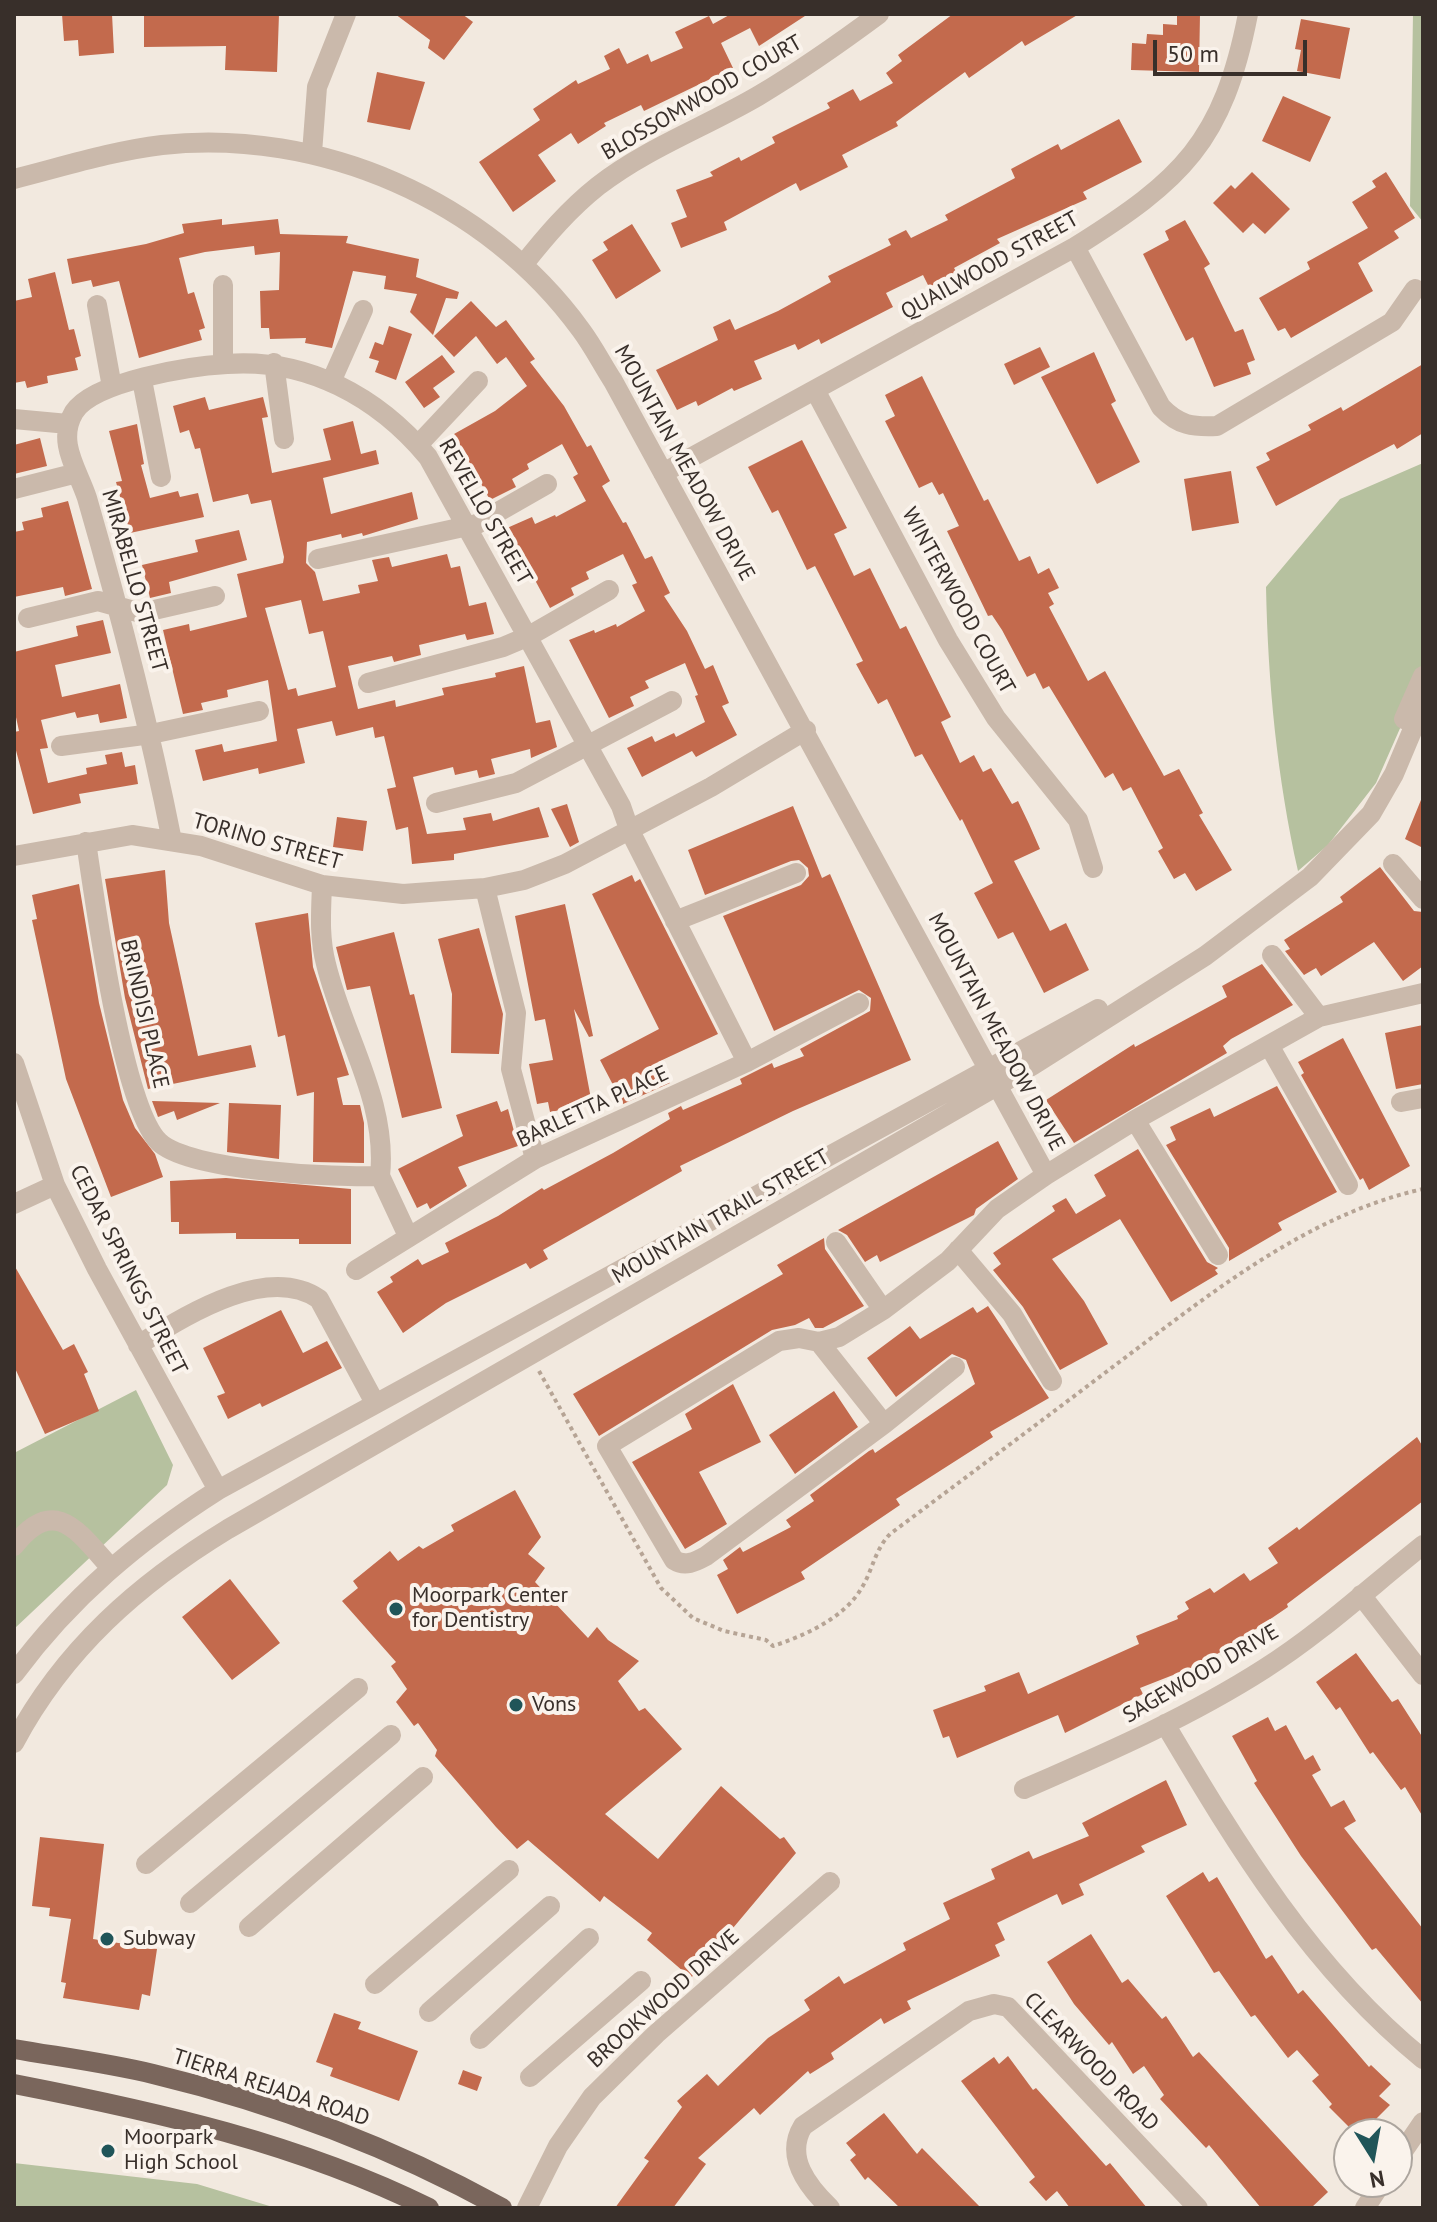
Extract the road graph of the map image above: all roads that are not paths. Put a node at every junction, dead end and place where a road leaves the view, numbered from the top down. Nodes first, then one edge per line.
1 (346, 14) edge
2 (879, 14) edge
3 (1248, 14) edge
4 (312, 153) junction
5 (14, 179) edge
6 (1075, 247) junction
7 (523, 265) junction
8 (223, 285) dead end
9 (1415, 289) dead end
10 (97, 305) dead end
11 (363, 310) dead end
12 (274, 363) junction
13 (223, 364) junction
14 (142, 380) junction
15 (478, 381) dead end
16 (331, 382) junction
17 (112, 387) junction
18 (815, 390) junction
19 (14, 419) edge
20 (68, 424) junction
21 (284, 439) dead end
22 (418, 445) junction
23 (77, 473) junction
24 (663, 473) junction
25 (161, 477) dead end
26 (547, 484) dead end
27 (14, 489) edge
28 (467, 523) junction
29 (318, 559) dead end
30 (609, 590) dead end
31 (215, 596) dead end
32 (118, 604) junction
33 (28, 618) dead end
34 (529, 636) junction
35 (1423, 676) edge
36 (368, 683) dead end
37 (672, 701) dead end
38 (1423, 705) edge
39 (259, 711) dead end
40 (806, 730) junction
41 (151, 734) junction
42 (61, 746) dead end
43 (588, 746) junction
44 (436, 803) dead end
45 (629, 829) junction
46 (172, 841) junction
47 (86, 842) junction
48 (14, 856) edge
49 (1393, 864) dead end
50 (1093, 868) dead end
51 (796, 873) dead end
52 (322, 885) junction
53 (485, 888) junction
54 (1423, 899) edge
55 (675, 921) junction
56 (1272, 955) dead end
57 (1423, 993) edge
58 (859, 1003) dead end
59 (1319, 1017) junction
60 (1270, 1047) junction
61 (747, 1062) junction
62 (14, 1063) edge
63 (994, 1077) junction
64 (1423, 1098) edge
65 (1401, 1102) dead end
66 (1135, 1120) junction
67 (535, 1159) junction
68 (1046, 1175) junction
69 (380, 1176) junction
70 (55, 1185) junction
71 (1348, 1185) dead end
72 (14, 1204) edge
73 (408, 1236) junction
74 (836, 1242) dead end
75 (958, 1250) junction
76 (1218, 1255) dead end
77 (356, 1270) dead end
78 (883, 1310) junction
79 (819, 1342) junction
80 (138, 1345) junction
81 (955, 1367) dead end
82 (1052, 1381) dead end
83 (375, 1403) junction
84 (884, 1424) junction
85 (218, 1490) junction
86 (1423, 1545) edge
87 (14, 1546) edge
88 (110, 1567) junction
89 (1361, 1595) junction
90 (14, 1674) edge
91 (1423, 1675) edge
92 (358, 1688) dead end
93 (1165, 1724) junction
94 (16, 1734) edge
95 (391, 1735) dead end
96 (423, 1777) dead end
97 (1024, 1789) dead end
98 (146, 1864) dead end
99 (509, 1870) dead end
100 (830, 1882) dead end
101 (190, 1903) dead end
102 (550, 1906) dead end
103 (249, 1927) dead end
104 (589, 1938) dead end
105 (641, 1981) dead end
106 (375, 1984) dead end
107 (429, 2012) dead end
108 (480, 2039) dead end
109 (14, 2049) edge
110 (1423, 2059) edge
111 (530, 2077) dead end
112 (14, 2084) edge
113 (429, 2208) edge
114 (502, 2208) edge
115 (527, 2208) edge
116 (830, 2208) edge
117 (1198, 2208) edge

1 - 4 street
2 - 7 street, BLOSSOMWOOD COURT
3 - 6 street, QUAILWOOD STREET
4 - 5 street, MOUNTAIN MEADOW DRIVE
4 - 7 street, MOUNTAIN MEADOW DRIVE
6 - 9 street
6 - 18 street, QUAILWOOD STREET
7 - 24 street, MOUNTAIN MEADOW DRIVE
8 - 13 street
10 - 17 street
11 - 16 street
12 - 13 street, REVELLO STREET
12 - 16 street, REVELLO STREET
12 - 21 street
13 - 14 street, REVELLO STREET
14 - 17 street
14 - 25 street
15 - 22 street
16 - 22 street, REVELLO STREET
17 - 20 street
18 - 24 street, QUAILWOOD STREET
18 - 50 street, WINTERWOOD COURT
19 - 20 street
20 - 23 street, MIRABELLO STREET
22 - 28 street, REVELLO STREET
23 - 27 street
23 - 32 street, MIRABELLO STREET
24 - 40 street, MOUNTAIN MEADOW DRIVE
26 - 28 street
28 - 29 street
28 - 34 street, REVELLO STREET
30 - 34 street
31 - 32 street
32 - 33 street
32 - 41 street, MIRABELLO STREET
34 - 36 street
34 - 43 street, REVELLO STREET
35 - 63 street, MOUNTAIN TRAIL STREET
37 - 43 street
38 - 63 street, MOUNTAIN TRAIL STREET
39 - 41 street
40 - 45 street, TORINO STREET
40 - 63 street, MOUNTAIN MEADOW DRIVE
41 - 42 street
41 - 46 street, MIRABELLO STREET
43 - 44 street
43 - 45 street, REVELLO STREET
45 - 53 street, TORINO STREET
45 - 55 street, REVELLO STREET
46 - 47 street, TORINO STREET
46 - 52 street, TORINO STREET
47 - 48 street, TORINO STREET
47 - 69 street, BRINDISI PLACE
49 - 54 street
51 - 55 street
52 - 53 street, TORINO STREET
52 - 69 street
53 - 67 street
55 - 61 street, REVELLO STREET
56 - 59 street
57 - 59 street
58 - 61 street, BARLETTA PLACE
59 - 60 street
60 - 66 street
60 - 71 street
61 - 67 street, BARLETTA PLACE
62 - 70 street, CEDAR SPRINGS STREET
63 - 68 street, MOUNTAIN MEADOW DRIVE
63 - 83 street, MOUNTAIN TRAIL STREET
63 - 94 street, MOUNTAIN TRAIL STREET
64 - 65 street
66 - 68 street
66 - 76 street
67 - 73 street, BARLETTA PLACE
68 - 75 street
69 - 73 street
70 - 72 street
70 - 80 street, CEDAR SPRINGS STREET
73 - 77 street, BARLETTA PLACE
74 - 78 street
75 - 78 street
75 - 82 street
78 - 79 street
79 - 84 street
79 - 84 street
80 - 83 street
80 - 85 street, CEDAR SPRINGS STREET
81 - 84 street
83 - 85 street, MOUNTAIN TRAIL STREET
85 - 88 street, MOUNTAIN TRAIL STREET
86 - 89 street, SAGEWOOD DRIVE
87 - 88 street
88 - 90 street, MOUNTAIN TRAIL STREET
89 - 91 street
89 - 93 street, SAGEWOOD DRIVE
92 - 98 street
93 - 97 street, SAGEWOOD DRIVE
93 - 110 street
95 - 101 street
96 - 103 street
99 - 106 street
100 - 115 street, BROOKWOOD DRIVE
102 - 107 street
104 - 108 street
105 - 111 street
109 - 114 main road, TIERRA REJADA ROAD
112 - 113 main road
116 - 117 street, CLEARWOOD ROAD

